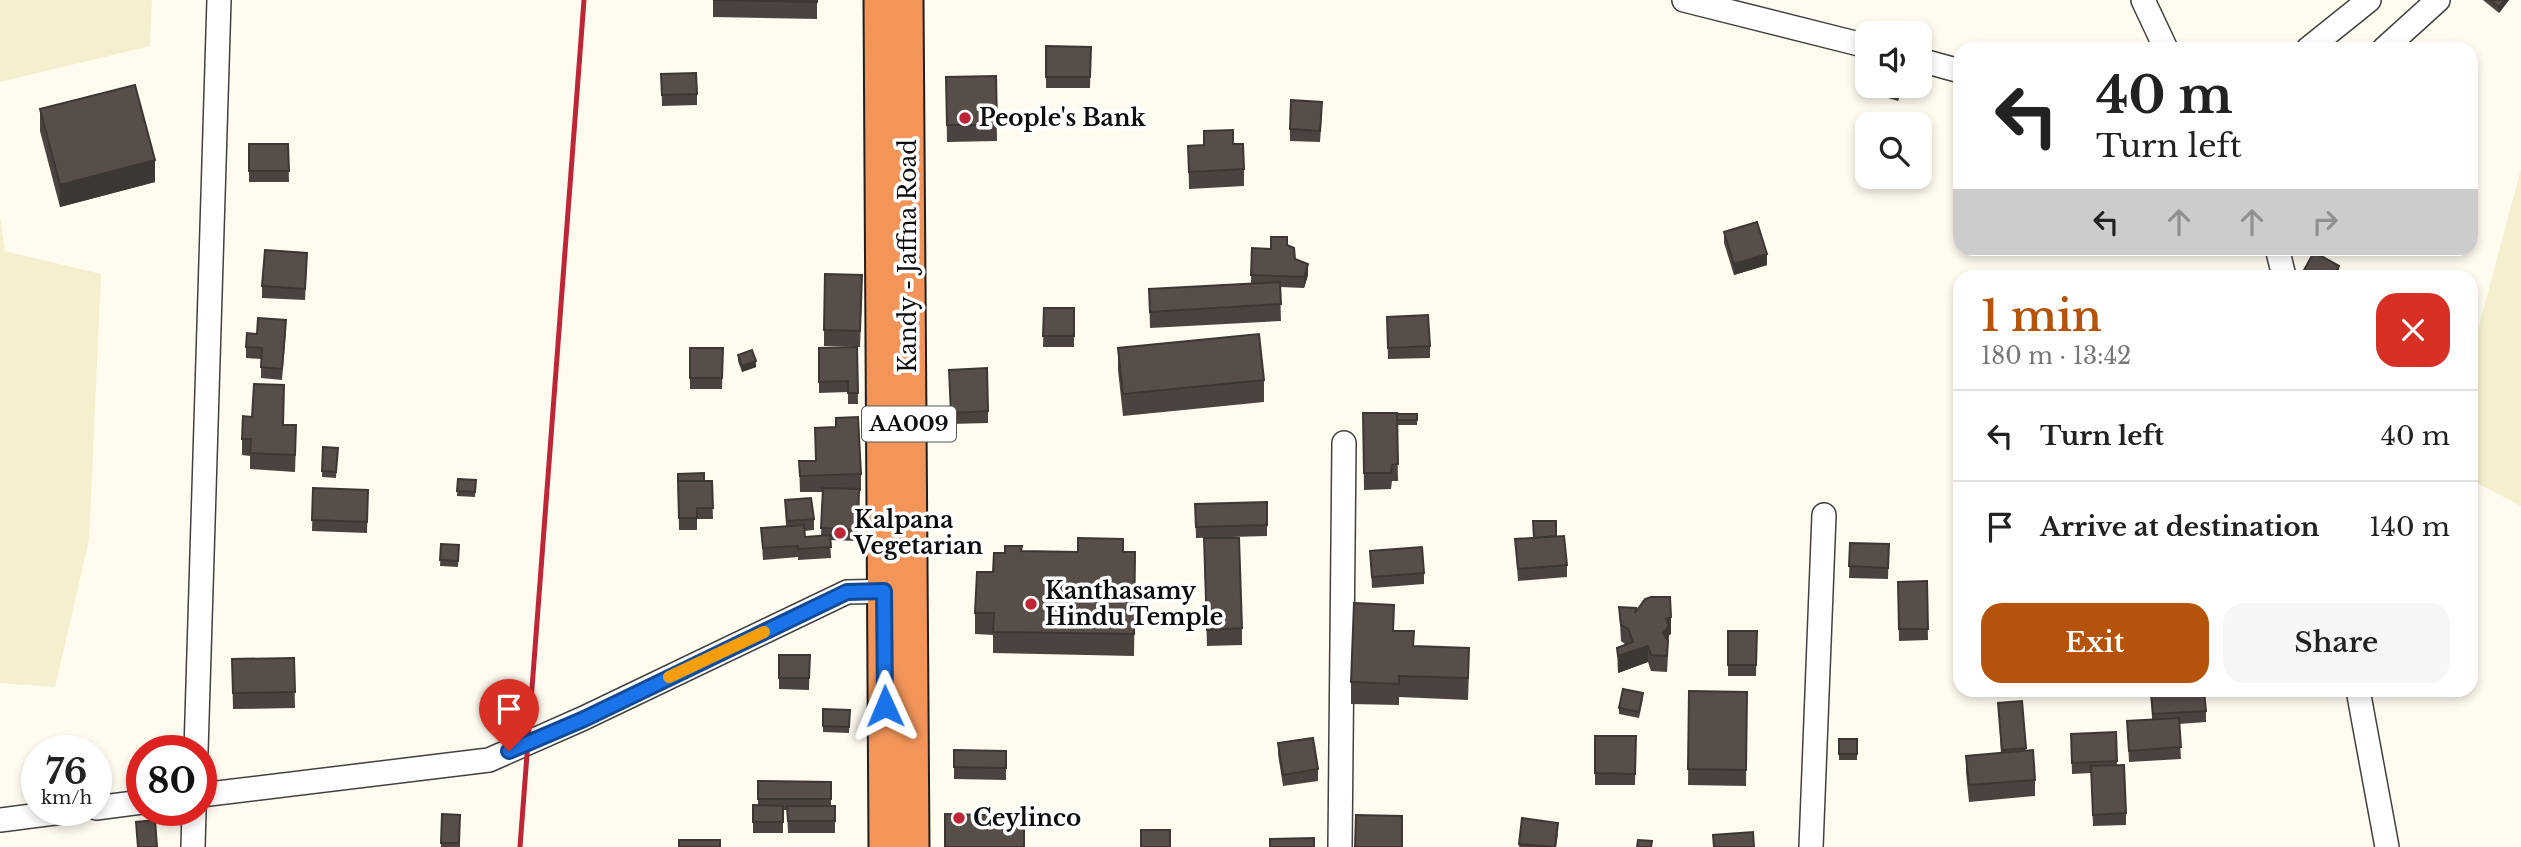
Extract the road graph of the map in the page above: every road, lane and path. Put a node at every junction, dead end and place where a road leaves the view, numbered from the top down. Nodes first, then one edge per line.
1 (219, 0) edge
2 (881, 0) edge
3 (906, 0) edge
4 (1684, 0) edge
5 (2143, 0) edge
6 (2369, 0) edge
7 (2438, 0) edge
8 (2163, 42) edge
9 (2317, 42) edge
10 (2392, 42) edge
11 (1855, 43) edge
12 (1932, 63) edge
13 (1953, 69) edge
14 (1343, 443) dead end
15 (1824, 515) dead end
16 (897, 591) junction
17 (2359, 697) edge
18 (196, 735) edge
19 (217, 793) edge
20 (21, 817) edge
21 (0, 820) edge
22 (194, 826) edge
23 (193, 847) edge
24 (886, 847) edge
25 (912, 847) edge
26 (1340, 847) edge
27 (1811, 847) edge
28 (2387, 847) edge

1 - 18 street
2 - 16 highway, Kandy - Jaffna Road / AA009
3 - 16 highway, Kandy - Jaffna Road / AA009
4 - 11 street
5 - 8 street
6 - 9 street
7 - 10 street
12 - 13 street
14 - 26 street
15 - 27 street
16 - 19 street
16 - 24 highway, Kandy - Jaffna Road / AA009
16 - 25 highway, Kandy - Jaffna Road / AA009
17 - 28 street
20 - 21 street
22 - 23 street

